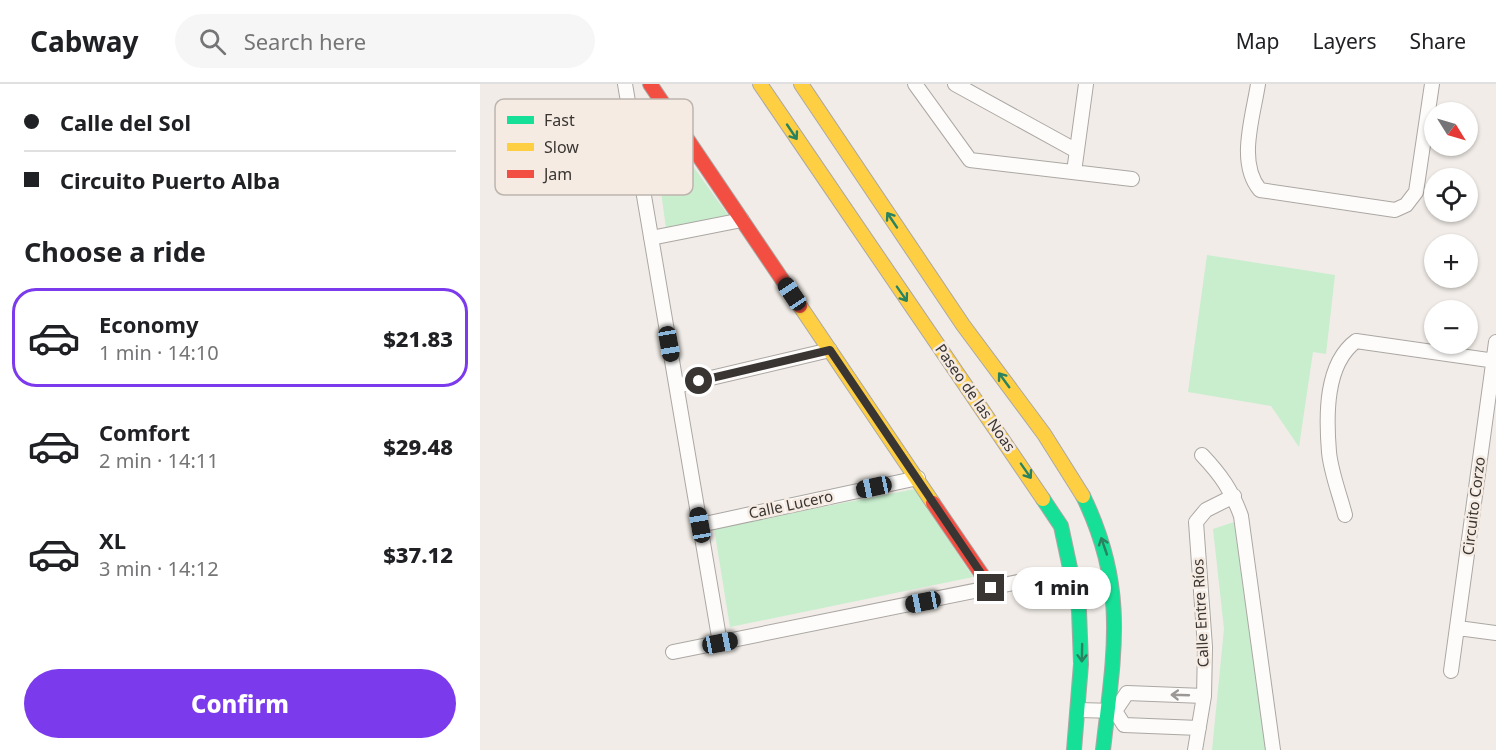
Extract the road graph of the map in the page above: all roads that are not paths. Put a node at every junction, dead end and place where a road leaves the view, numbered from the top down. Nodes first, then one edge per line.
1 (625, 84) edge
2 (650, 84) edge
3 (760, 84) edge
4 (801, 84) edge
5 (915, 84) edge
6 (955, 84) edge
7 (1086, 84) edge
8 (1258, 84) edge
9 (1432, 84) edge
10 (628, 99) edge
11 (660, 99) edge
12 (693, 148) edge
13 (1075, 150) junction
14 (1074, 172) junction
15 (1132, 179) dead end
16 (644, 195) edge
17 (742, 220) junction
18 (651, 238) junction
19 (1496, 342) edge
20 (830, 350) junction
21 (1494, 361) edge
22 (677, 386) junction
23 (1202, 455) dead end
24 (918, 478) junction
25 (1234, 496) junction
26 (1345, 515) dead end
27 (700, 525) junction
28 (1028, 580) dead end
29 (991, 588) junction
30 (1458, 628) junction
31 (1496, 633) edge
32 (720, 643) junction
33 (673, 652) dead end
34 (1451, 671) dead end
35 (1111, 675) junction
36 (1127, 693) junction
37 (1204, 696) junction
38 (1079, 710) junction
39 (1111, 711) junction
40 (1124, 725) junction
41 (1199, 728) junction
42 (1103, 748) edge
43 (1074, 750) edge
44 (1195, 750) edge
45 (1273, 750) edge

1 - 10 street
2 - 11 street
3 -> 38 street, Paseo de las Noas
35 -> 4 street
5 - 14 street
6 - 13 street
7 - 13 street
8 - 9 street
12 - 17 street
13 - 14 street
14 - 15 street
16 - 18 street
17 - 18 street
17 - 20 street
18 - 22 street
19 - 21 street, Circuito Corzo
20 - 22 street
20 - 24 street
21 - 26 street
21 - 30 street, Circuito Corzo
22 - 27 street
23 - 25 street
24 - 27 street, Calle Lucero
24 - 29 street
25 - 37 street, Calle Entre Ríos
25 - 45 street
27 - 32 street
28 - 29 street
29 - 32 street
30 - 31 street
30 - 34 street, Circuito Corzo
32 - 33 street
35 - 36 street
35 - 39 street
37 -> 36 street
36 - 39 street
37 - 41 street, Calle Entre Ríos
38 - 39 street
38 - 43 street, Paseo de las Noas
39 - 40 street
39 - 42 street
40 - 41 street
40 - 42 street
41 - 44 street, Calle Entre Ríos

